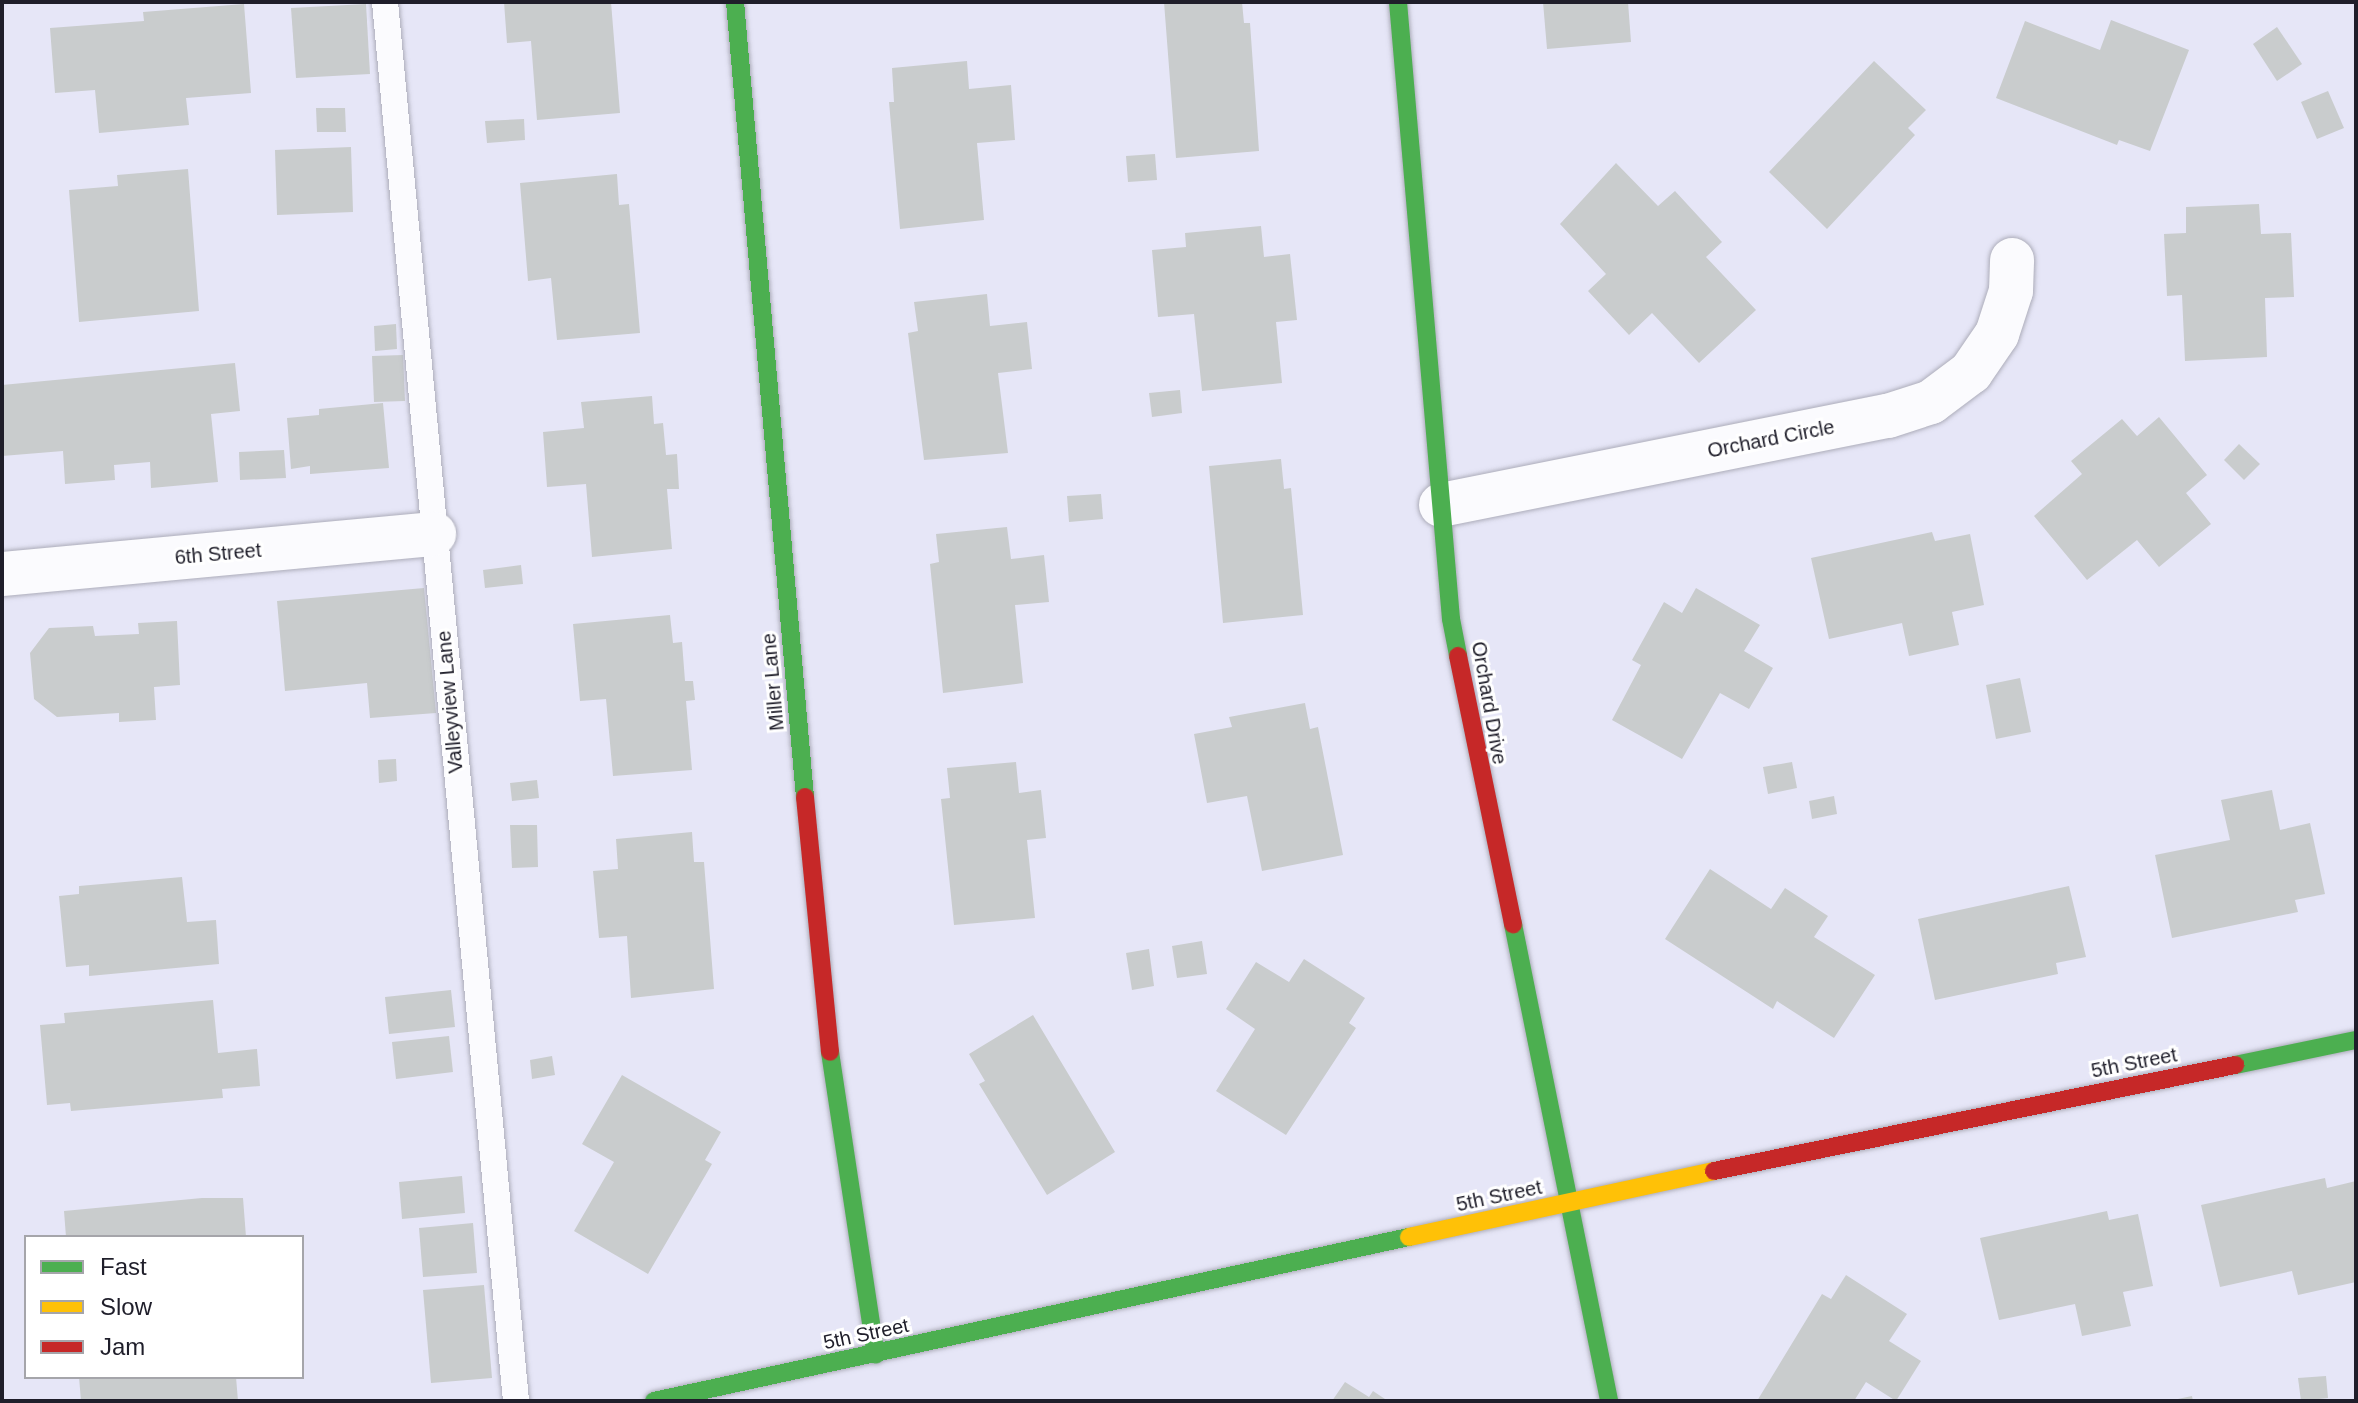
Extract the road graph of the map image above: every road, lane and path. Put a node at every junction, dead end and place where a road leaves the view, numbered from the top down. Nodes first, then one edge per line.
1 (385, 2) edge
2 (735, 2) edge
3 (1398, 2) edge
4 (2012, 260) dead end
5 (1441, 505) junction
6 (434, 534) junction
7 (2, 574) edge
8 (2356, 1040) edge
9 (1568, 1203) junction
10 (876, 1355) junction
11 (516, 1401) edge
12 (654, 1401) edge
13 (1609, 1401) edge

1 - 6 lane, Valleyview Lane
2 - 10 street, Miller Lane
3 - 5 street, Orchard Drive
4 - 5 street, Orchard Circle
5 - 9 street, Orchard Drive
6 - 7 street, 6th Street
6 - 11 lane, Valleyview Lane
8 - 9 street, 5th Street
9 - 10 street, 5th Street
9 - 13 street, Orchard Drive
10 - 12 street, 5th Street

